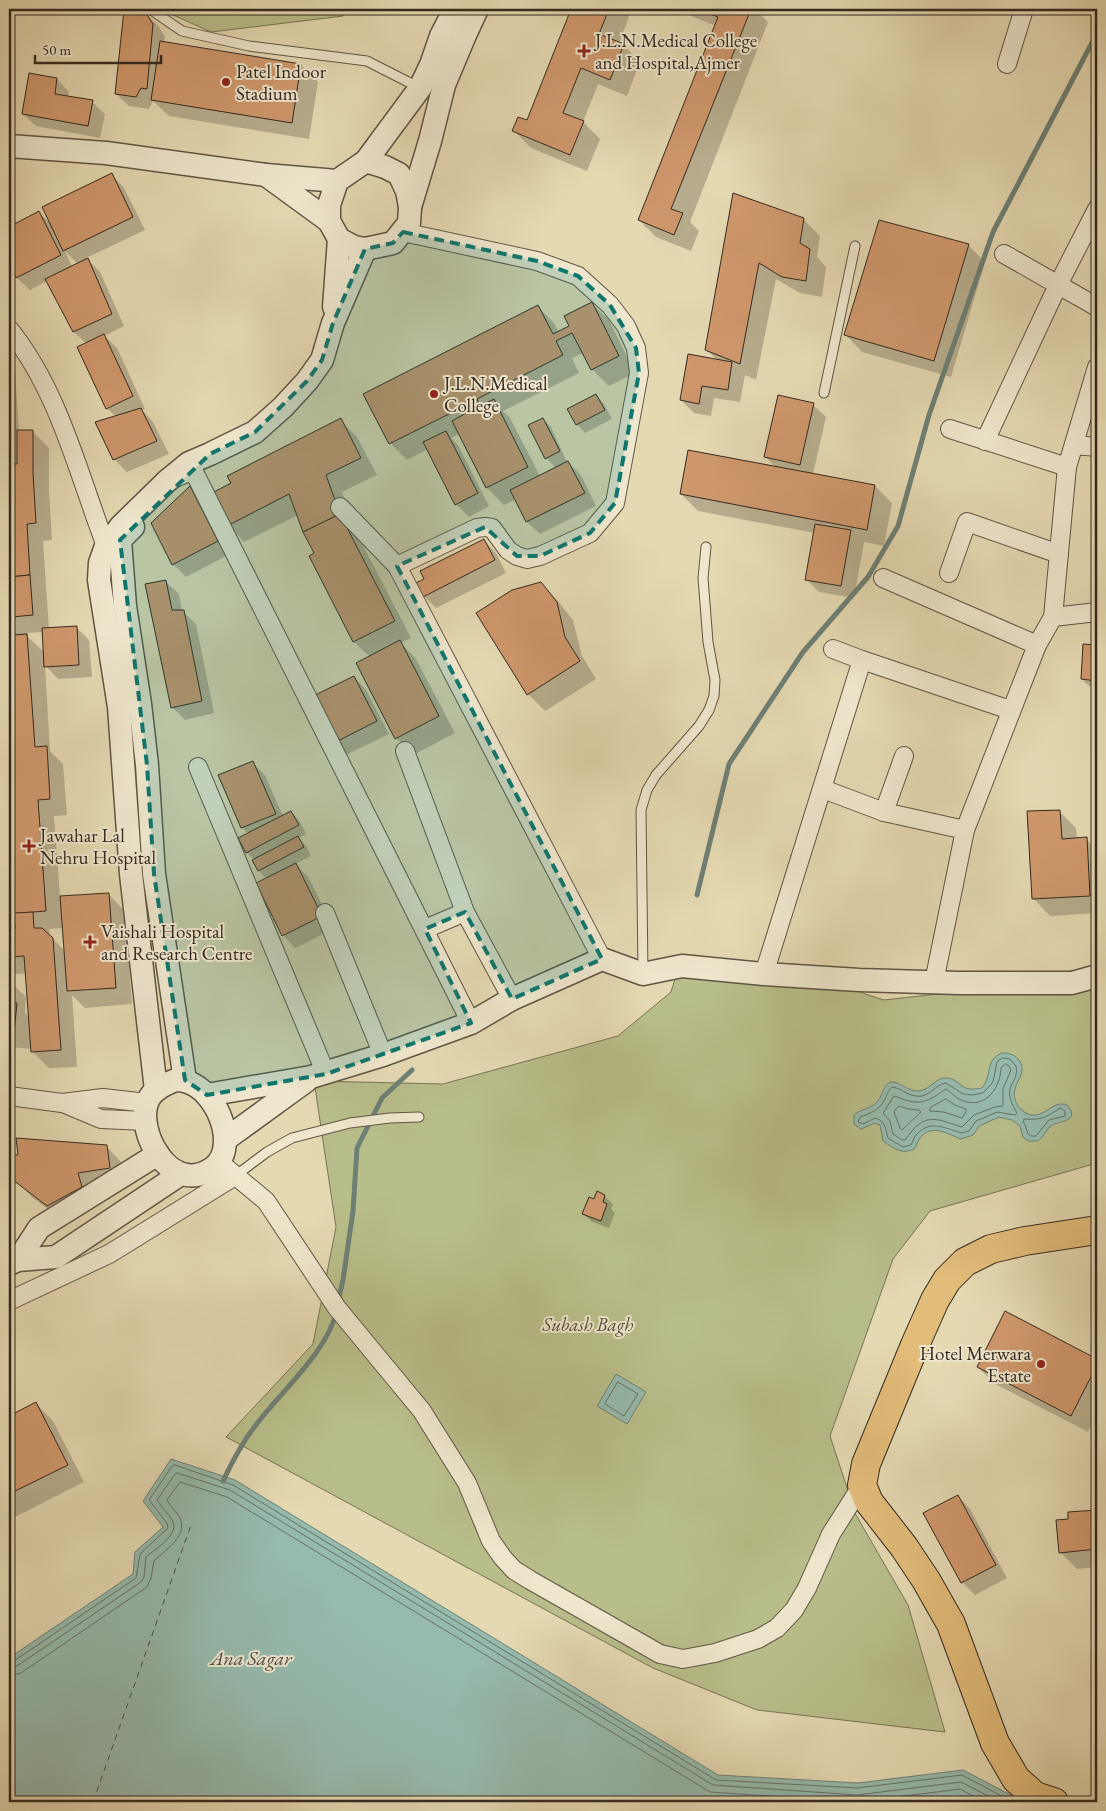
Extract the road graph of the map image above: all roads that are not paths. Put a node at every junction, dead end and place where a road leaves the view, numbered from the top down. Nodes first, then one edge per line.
1 (150, 9) edge
2 (455, 9) edge
3 (478, 9) edge
4 (1024, 9) edge
5 (1007, 64) dead end
6 (420, 88) junction
7 (9, 146) edge
8 (366, 161) junction
9 (266, 174) junction
10 (337, 181) junction
11 (410, 207) junction
12 (1097, 209) edge
13 (334, 230) junction
14 (403, 232) junction
15 (855, 246) dead end
16 (365, 249) junction
17 (1004, 254) dead end
18 (1058, 285) junction
19 (1097, 307) edge
20 (333, 323) junction
21 (9, 328) edge
22 (1097, 367) edge
23 (824, 393) dead end
24 (950, 429) dead end
25 (986, 441) junction
26 (1074, 444) junction
27 (1097, 448) edge
28 (210, 454) junction
29 (1067, 467) junction
30 (193, 470) junction
31 (167, 481) junction
32 (340, 507) dead end
33 (106, 546) junction
34 (706, 546) dead end
35 (1059, 554) junction
36 (397, 566) junction
37 (949, 573) dead end
38 (883, 578) dead end
39 (1097, 612) edge
40 (1053, 617) junction
41 (1037, 645) junction
42 (833, 649) dead end
43 (862, 660) junction
44 (130, 706) junction
45 (1010, 710) junction
46 (405, 750) dead end
47 (904, 756) dead end
48 (198, 767) dead end
49 (823, 789) junction
50 (884, 812) junction
51 (965, 830) junction
52 (132, 874) junction
53 (154, 874) junction
54 (466, 912) junction
55 (325, 913) dead end
56 (425, 929) junction
57 (602, 959) junction
58 (643, 974) junction
59 (764, 974) junction
60 (1097, 976) edge
61 (934, 982) junction
62 (512, 999) junction
63 (471, 1023) junction
64 (383, 1055) junction
65 (318, 1075) junction
66 (185, 1080) junction
67 (9, 1096) edge
68 (207, 1096) junction
69 (150, 1105) junction
70 (419, 1118) dead end
71 (226, 1139) junction
72 (158, 1154) junction
73 (227, 1169) junction
74 (179, 1174) junction
75 (1097, 1230) edge
76 (13, 1262) edge
77 (9, 1301) edge
78 (862, 1485) junction
79 (1054, 1802) edge

1 - 6 lane
2 - 6 street
3 - 11 street
4 - 5 street
6 - 8 street
7 - 9 street
8 - 10 street
8 - 11 street
9 - 10 street
9 - 13 street
10 - 13 street
11 - 14 street
12 - 18 street
13 - 16 street
13 - 20 street
14 - 16 street
14 - 36 street
15 - 23 lane
16 - 20 street
17 - 18 street
18 - 19 street
18 - 25 street
20 - 28 street
21 - 33 street
22 - 26 street
24 - 25 street
25 - 29 street
26 - 27 street
26 - 29 street
28 - 30 street
28 - 31 street
29 - 35 street
30 - 31 street
30 - 44 street
30 - 56 street
31 - 33 street
32 - 36 street
33 - 44 street
34 - 58 lane
35 - 37 street
35 - 40 street
36 - 57 street
38 - 41 street
39 - 40 street
40 - 41 street
41 - 45 street
42 - 43 street
43 - 45 street
43 - 49 street
44 - 52 street
44 - 53 street
45 - 51 street
46 - 54 street
47 - 50 street
48 - 65 street
49 - 50 street
49 - 59 street
50 - 51 street
51 - 61 street
52 - 53 street
52 - 69 street
53 - 66 street
54 - 56 street
54 - 62 street
55 - 64 street
56 - 63 street
57 - 58 street
57 - 62 street
58 - 59 street
59 - 61 street
60 - 61 street
62 - 63 street
63 - 64 street
64 - 65 street
65 - 68 street
65 - 71 street
66 - 68 street
66 - 69 street
67 - 69 street
68 - 71 street
69 - 72 street
70 - 73 lane
71 - 73 street
72 - 74 street
72 - 76 street
73 - 74 street
73 - 77 street
73 - 78 street
74 - 76 street
75 - 78 highway
78 - 79 highway

